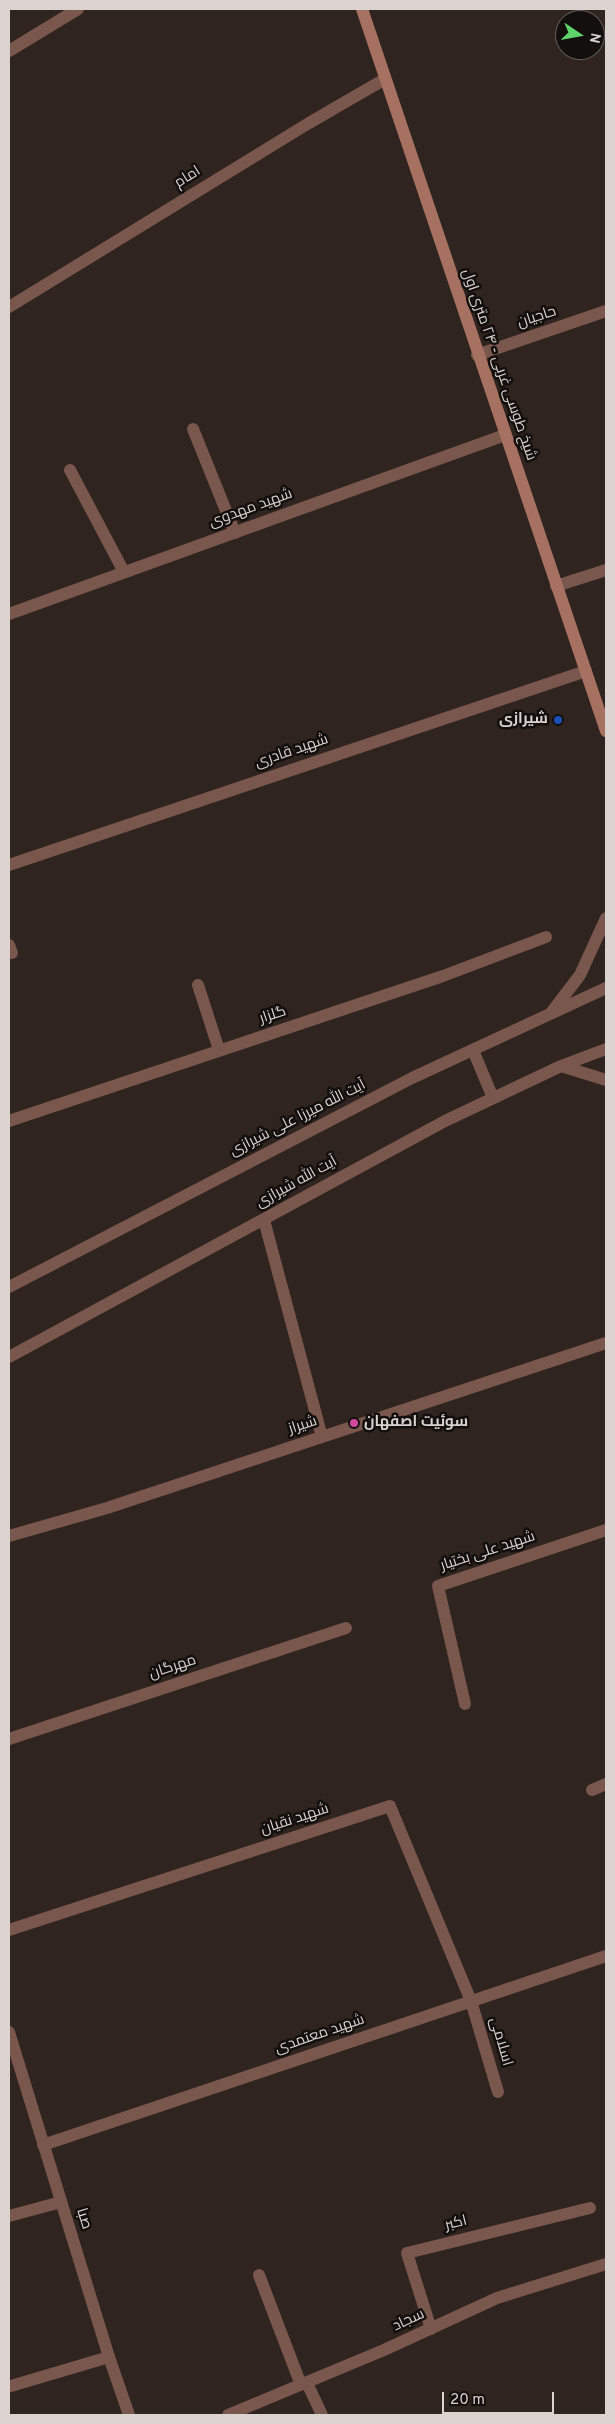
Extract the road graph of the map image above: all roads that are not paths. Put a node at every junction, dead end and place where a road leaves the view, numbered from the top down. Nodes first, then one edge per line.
1 (78, 9) edge
2 (362, 9) edge
3 (9, 51) edge
4 (385, 79) junction
5 (9, 307) edge
6 (606, 311) edge
7 (477, 354) junction
8 (193, 429) dead end
9 (504, 435) junction
10 (70, 470) dead end
11 (234, 533) junction
12 (606, 570) edge
13 (124, 572) junction
14 (556, 586) junction
15 (9, 614) edge
16 (586, 671) junction
17 (606, 731) edge
18 (9, 865) edge
19 (606, 918) edge
20 (546, 937) dead end
21 (198, 985) dead end
22 (606, 988) edge
23 (551, 1014) junction
24 (606, 1049) edge
25 (219, 1050) junction
26 (473, 1050) junction
27 (561, 1066) junction
28 (606, 1080) edge
29 (493, 1098) junction
30 (9, 1121) edge
31 (264, 1220) junction
32 (9, 1287) edge
33 (606, 1343) edge
34 (9, 1357) edge
35 (322, 1437) junction
36 (606, 1530) edge
37 (9, 1536) edge
38 (346, 1628) dead end
39 (465, 1704) dead end
40 (9, 1739) edge
41 (606, 1784) edge
42 (592, 1790) dead end
43 (9, 1930) edge
44 (606, 1956) edge
45 (471, 2001) junction
46 (9, 2032) edge
47 (498, 2092) dead end
48 (43, 2145) junction
49 (61, 2202) junction
50 (590, 2208) dead end
51 (9, 2216) edge
52 (606, 2264) edge
53 (259, 2275) dead end
54 (431, 2329) junction
55 (109, 2358) junction
56 (304, 2384) junction
57 (11, 2386) dead end
58 (129, 2415) edge
59 (228, 2415) edge
60 (322, 2415) edge

1 - 3 street
2 - 4 main road, شیخ طوسی غربی - ۲۴ متری اول
4 - 5 street, امام
4 - 7 main road, شیخ طوسی غربی - ۲۴ متری اول
6 - 7 street, حاجیان
7 - 9 main road, شیخ طوسی غربی - ۲۴ متری اول
8 - 11 street
9 - 11 street, شهید مهدوی
9 - 14 main road, شیخ طوسی غربی - ۲۴ متری اول
10 - 13 street
11 - 13 street, شهید مهدوی
12 - 14 street
13 - 15 street, شهید مهدوی
14 - 16 main road, شیخ طوسی غربی - ۲۴ متری اول
16 - 17 main road, شیخ طوسی غربی - ۲۴ متری اول
16 - 18 street, شهید قادری
19 - 23 street
20 - 25 street, گلزار
21 - 25 street
22 - 23 street, آیت الله میرزا علی شیرازی
23 - 26 street, آیت الله میرزا علی شیرازی
24 - 27 street, آیت الله شیرازی
25 - 30 street, گلزار
26 - 29 street
26 - 32 street, آیت الله میرزا علی شیرازی
27 - 28 street
27 - 29 street, آیت الله شیرازی
29 - 31 street, آیت الله شیرازی
31 - 34 street, آیت الله شیرازی
31 - 35 street
33 - 35 street, شیراز
35 - 37 street, شیراز
36 - 39 street, شهید علی بختیار
38 - 40 street, مهرگان
41 - 42 street
43 - 45 street, شهید نقیان
44 - 45 street, شهید معتمدی
45 - 47 street, اسلامی
45 - 48 street, شهید معتمدی
46 - 48 street, صبا
48 - 49 street, صبا
49 - 51 street
49 - 55 street, صبا
50 - 54 street, اکبر
52 - 54 street, سجاد
53 - 56 street
54 - 56 street, سجاد
55 - 57 street
55 - 58 street, صبا
56 - 59 street, سجاد
56 - 60 street

